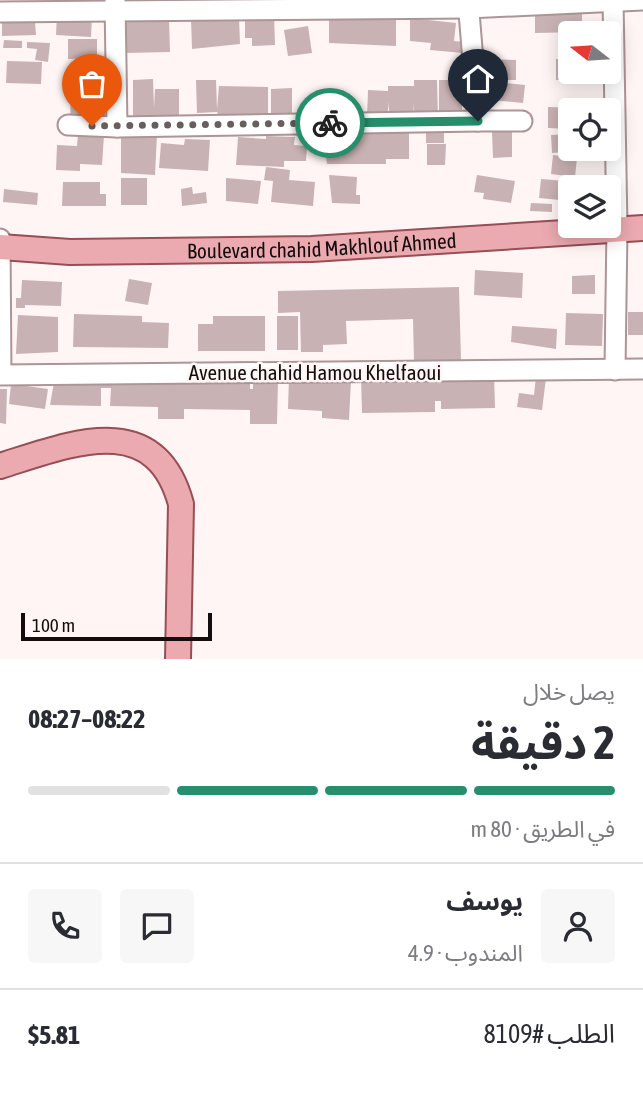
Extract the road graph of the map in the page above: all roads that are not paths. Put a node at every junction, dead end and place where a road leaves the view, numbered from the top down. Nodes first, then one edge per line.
1 (613, 0) edge
2 (643, 0) edge
3 (468, 4) edge
4 (353, 5) edge
5 (115, 6) edge
6 (233, 6) edge
7 (0, 12) edge
8 (478, 121) junction
9 (522, 121) dead end
10 (68, 125) dead end
11 (117, 127) junction
12 (616, 175) edge
13 (621, 228) edge
14 (643, 228) edge
15 (558, 232) edge
16 (617, 238) edge
17 (0, 239) edge
18 (0, 247) edge
19 (643, 369) edge
20 (615, 370) junction
21 (1, 375) edge
22 (0, 466) edge
23 (178, 659) edge

1 - 2 street
1 - 3 street
1 - 12 street
3 - 4 street
3 - 8 street
4 - 6 street
5 - 6 street
5 - 7 street
5 - 11 street
8 - 9 street
8 - 11 street
10 - 11 street
13 - 14 main road, Boulevard chahid Makhlouf Ahmed
15 - 18 main road, Boulevard chahid Makhlouf Ahmed
16 - 20 street
17 - 18 street, Avenue chahid Hamou Khelfaoui
18 - 21 street, Avenue chahid Hamou Khelfaoui
19 - 20 street, Avenue chahid Hamou Khelfaoui
20 - 21 street, Avenue chahid Hamou Khelfaoui
22 - 23 main road

